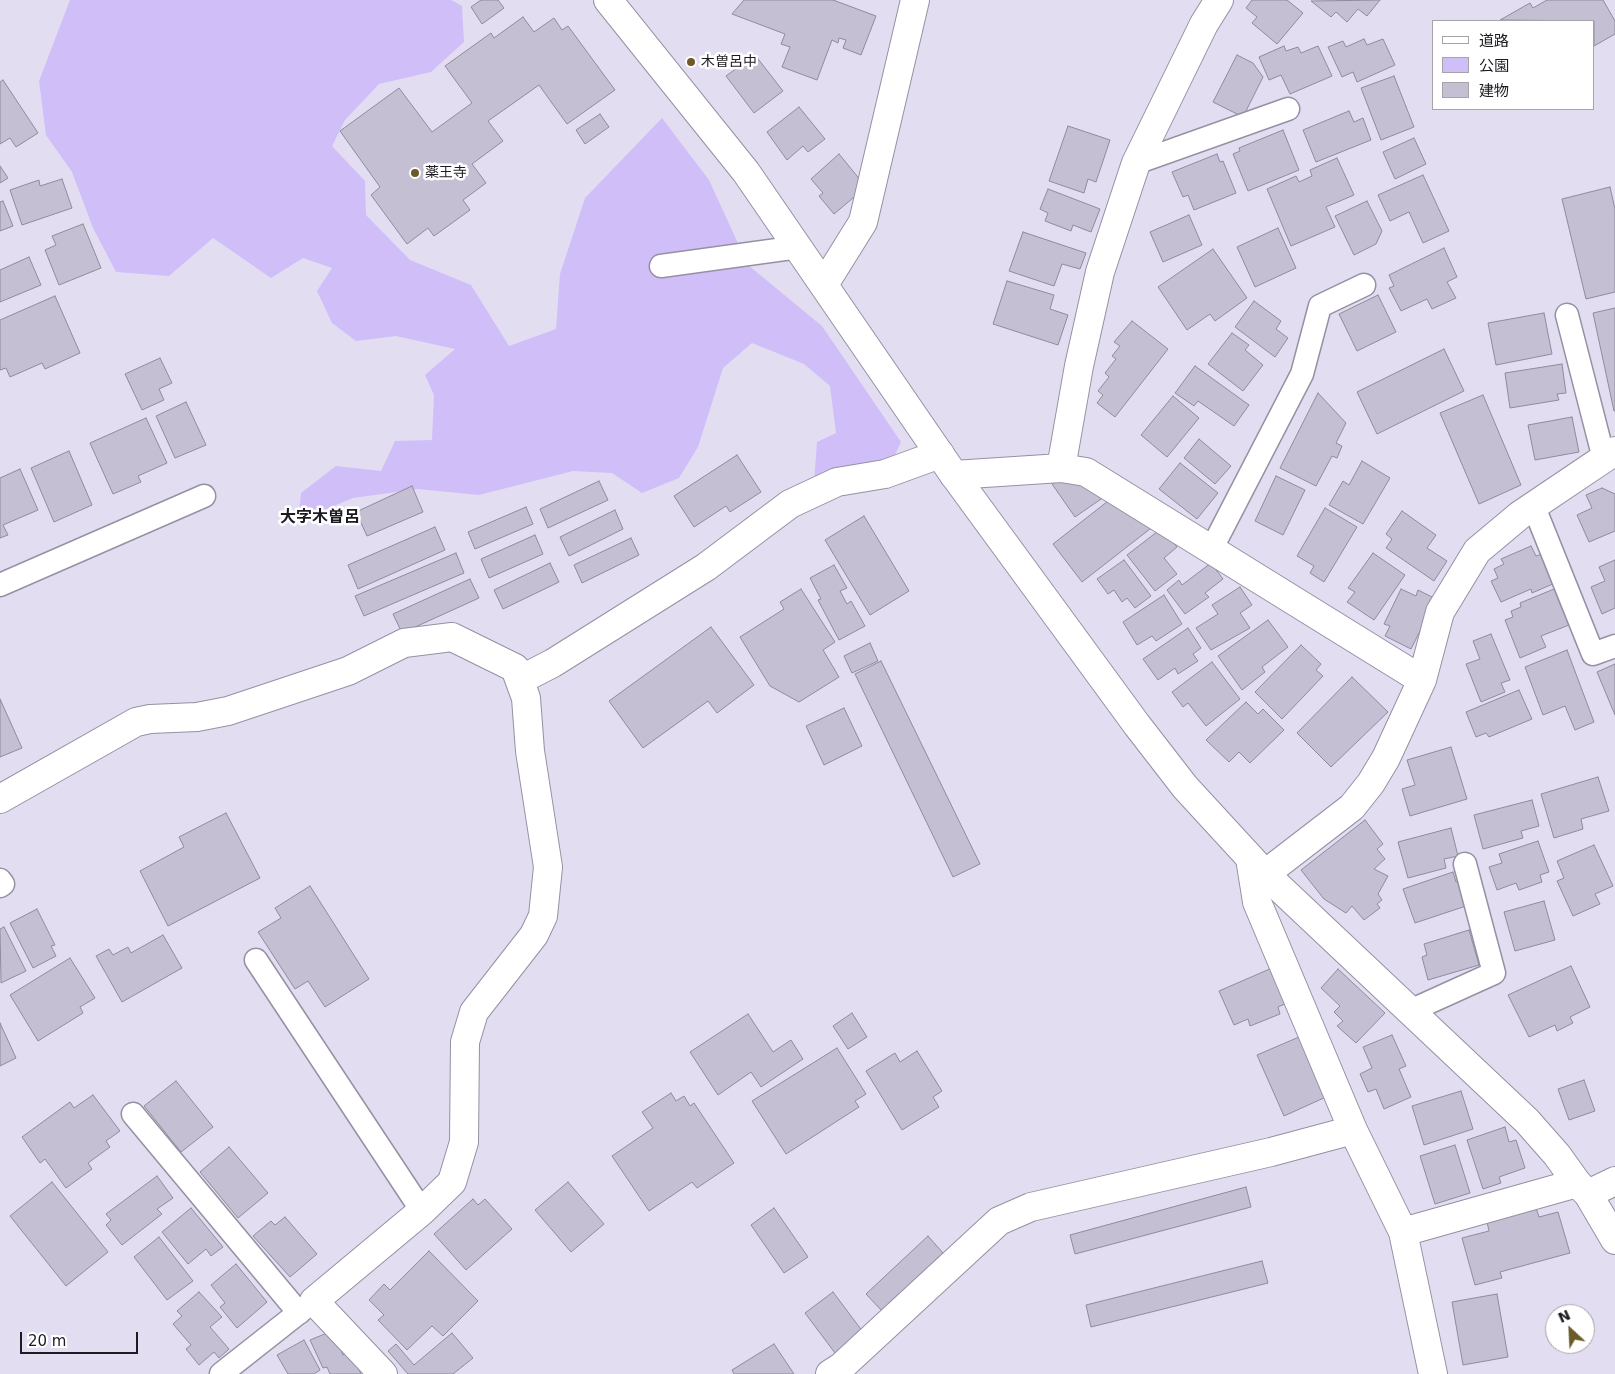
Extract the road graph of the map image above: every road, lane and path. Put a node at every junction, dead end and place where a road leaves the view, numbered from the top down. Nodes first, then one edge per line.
1 (608, 0) edge
2 (914, 0) edge
3 (1219, 0) edge
4 (1288, 109) dead end
5 (1136, 163) junction
6 (799, 247) junction
7 (661, 266) dead end
8 (824, 283) junction
9 (1364, 285) dead end
10 (1567, 315) dead end
11 (1610, 455) edge
12 (947, 464) junction
13 (1061, 468) junction
14 (204, 496) dead end
15 (1534, 506) junction
16 (1211, 550) junction
17 (0, 584) edge
18 (1615, 646) edge
19 (520, 680) junction
20 (1422, 680) junction
21 (0, 799) edge
22 (1465, 864) dead end
23 (1258, 866) junction
24 (0, 880) edge
25 (0, 886) edge
26 (256, 960) dead end
27 (1410, 1011) junction
28 (133, 1114) dead end
29 (1352, 1130) junction
30 (1615, 1181) edge
31 (1582, 1189) junction
32 (422, 1211) junction
33 (1403, 1232) junction
34 (1615, 1240) edge
35 (306, 1307) junction
36 (221, 1374) edge
37 (383, 1374) edge
38 (830, 1374) edge
39 (1433, 1374) edge

1 - 6 street
2 - 8 street
3 - 5 street
4 - 5 lane
5 - 13 street
6 - 7 lane
6 - 8 street
8 - 12 street
9 - 16 lane
10 - 11 lane
11 - 15 street
12 - 13 street
12 - 19 street
12 - 23 street
13 - 16 street
14 - 17 lane
15 - 18 lane
15 - 20 street
16 - 20 street
19 - 21 street
19 - 32 street
20 - 23 street
22 - 27 lane
23 - 27 street
23 - 29 street
24 - 25 lane
26 - 32 lane
27 - 31 street
28 - 35 lane
29 - 33 street
29 - 38 street
30 - 31 street
31 - 33 street
31 - 34 street
32 - 35 street
33 - 39 street
35 - 36 lane
35 - 37 street

